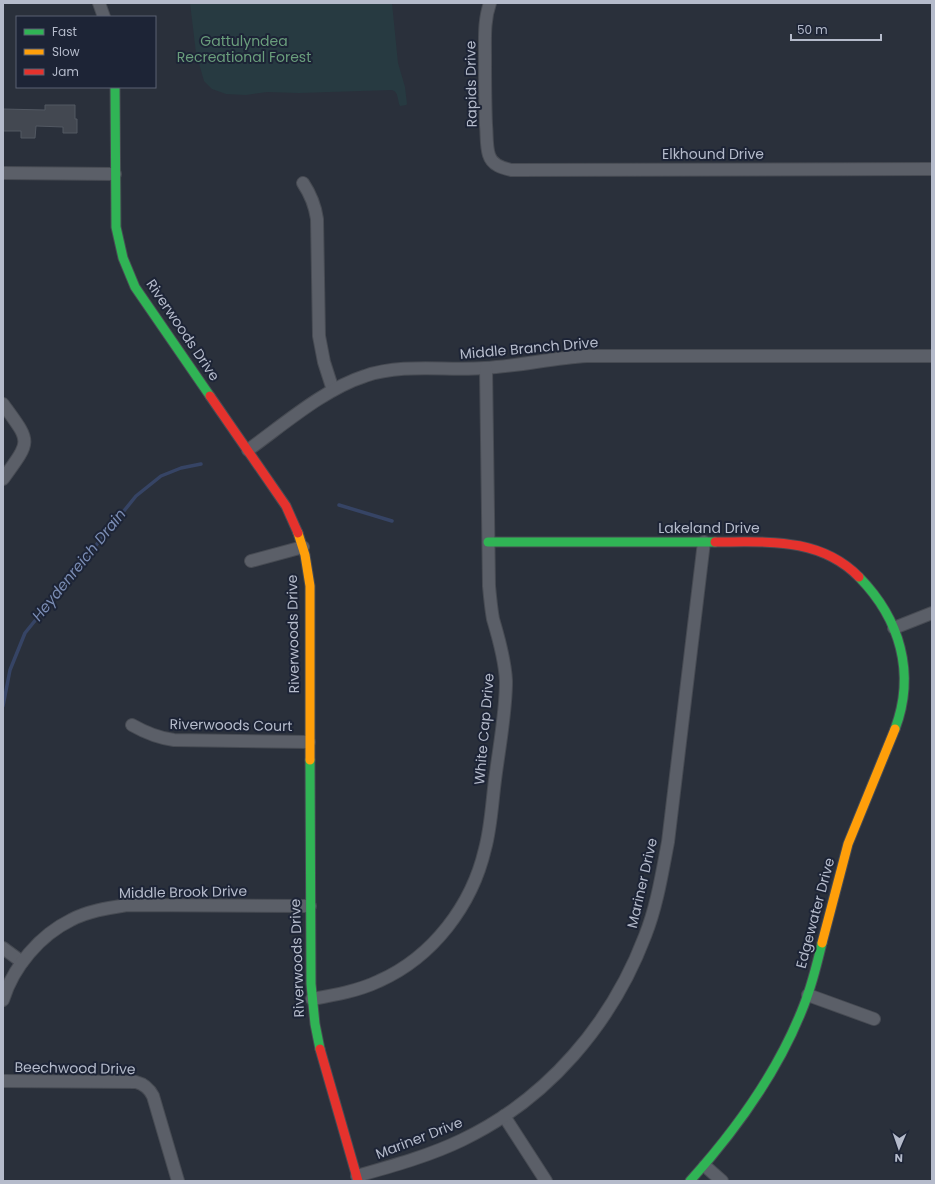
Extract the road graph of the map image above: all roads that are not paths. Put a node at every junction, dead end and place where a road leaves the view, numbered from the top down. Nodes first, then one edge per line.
1 (99, 3) edge
2 (490, 3) edge
3 (104, 16) edge
4 (115, 88) edge
5 (495, 163) joint
6 (932, 169) edge
7 (3, 173) edge
8 (115, 174) junction
9 (303, 183) dead end
10 (932, 356) edge
11 (486, 368) junction
12 (333, 390) junction
13 (3, 404) edge
14 (248, 450) junction
15 (3, 478) edge
16 (488, 542) junction
17 (704, 542) junction
18 (303, 547) junction
19 (251, 561) dead end
20 (932, 613) edge
21 (894, 628) junction
22 (132, 725) dead end
23 (309, 742) junction
24 (310, 906) junction
25 (3, 948) edge
26 (22, 962) junction
27 (808, 995) junction
28 (312, 999) junction
29 (3, 1000) edge
30 (874, 1019) dead end
31 (3, 1081) edge
32 (504, 1116) junction
33 (704, 1166) junction
34 (358, 1179) edge
35 (178, 1181) edge
36 (546, 1181) edge
37 (690, 1181) edge
38 (722, 1181) edge

1 - 3 street
2 - 5 street, Rapids Drive
4 - 8 street, Riverwoods Drive
5 - 6 street, Elkhound Drive
7 - 8 street
8 - 14 street, Riverwoods Drive
9 - 12 street
10 - 11 street, Middle Branch Drive
11 - 12 street, Middle Branch Drive
11 - 16 street, White Cap Drive
12 - 14 street, Middle Branch Drive
13 - 15 street
14 - 18 street, Riverwoods Drive
16 - 17 street, Lakeland Drive
16 - 28 street, White Cap Drive
17 - 21 street, Lakeland Drive
17 - 32 street, Mariner Drive
18 - 19 street
18 - 23 street, Riverwoods Drive
20 - 21 street
21 - 27 street, Edgewater Drive
22 - 23 street, Riverwoods Court
23 - 24 street, Riverwoods Drive
24 - 26 street, Middle Brook Drive
24 - 28 street, Riverwoods Drive
25 - 26 street
26 - 29 street, Middle Brook Drive
27 - 30 street
27 - 33 street, Edgewater Drive
28 - 34 street, Riverwoods Drive
31 - 35 street, Beechwood Drive
32 - 34 street, Mariner Drive
32 - 36 street
33 - 37 street, Edgewater Drive
33 - 38 street

